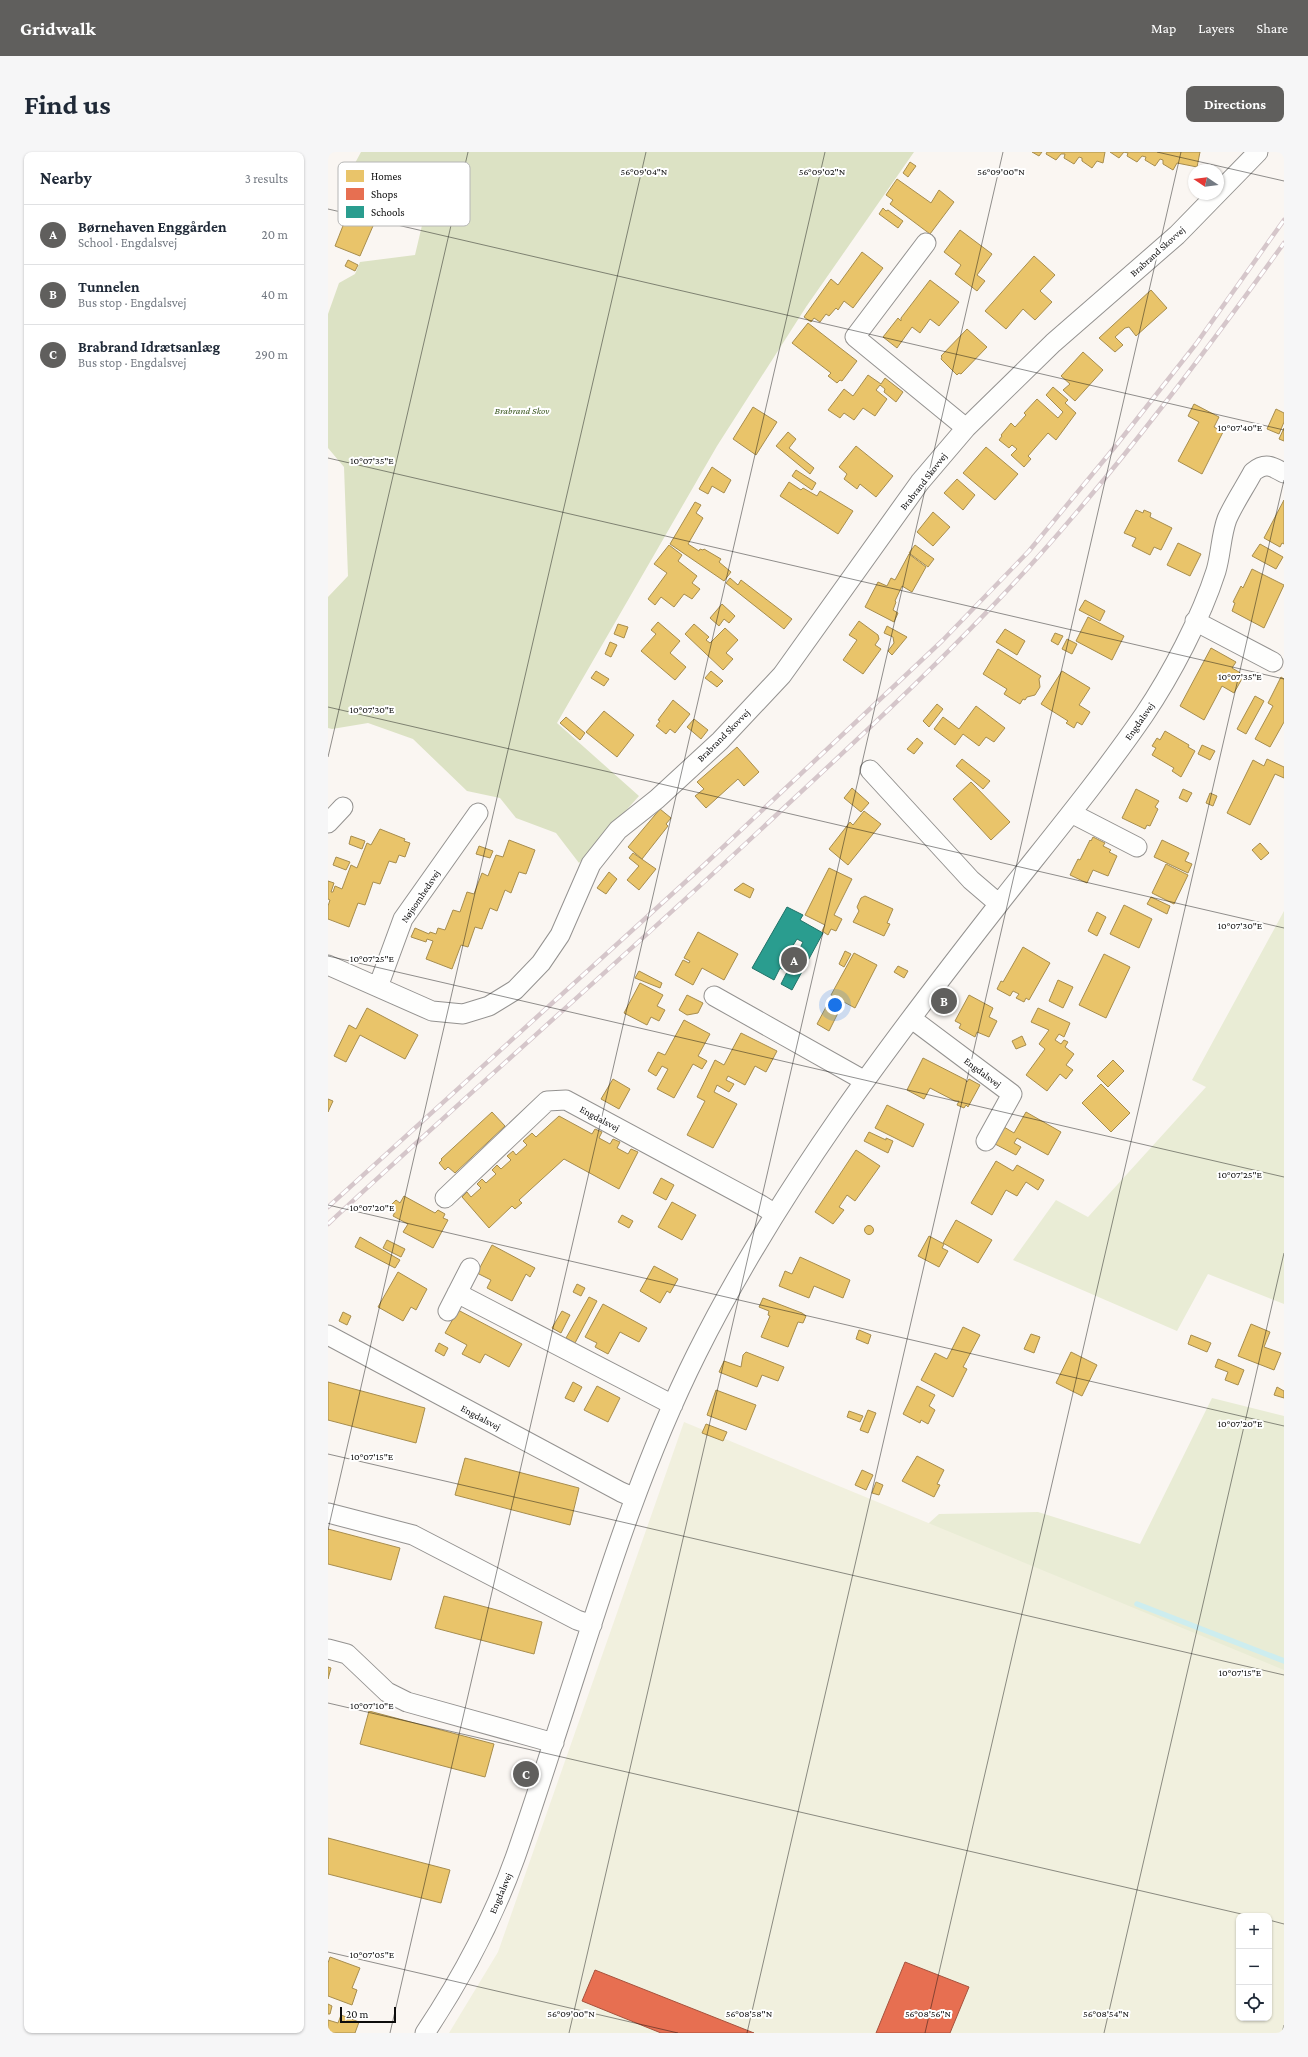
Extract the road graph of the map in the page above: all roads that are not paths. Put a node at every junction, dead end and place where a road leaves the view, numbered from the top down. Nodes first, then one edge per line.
1 (1258, 152) edge
2 (926, 243) dead end
3 (966, 428) junction
4 (1284, 473) edge
5 (1195, 621) junction
6 (1273, 662) dead end
7 (870, 770) dead end
8 (343, 807) dead end
9 (478, 813) dead end
10 (1071, 813) junction
11 (328, 823) edge
12 (1137, 846) dead end
13 (999, 904) junction
14 (328, 965) edge
15 (378, 987) junction
16 (714, 996) dead end
17 (912, 1019) junction
18 (865, 1081) junction
19 (986, 1141) dead end
20 (444, 1198) dead end
21 (775, 1214) junction
22 (470, 1268) dead end
23 (457, 1292) junction
24 (448, 1311) dead end
25 (328, 1335) edge
26 (673, 1405) junction
27 (635, 1498) junction
28 (328, 1513) edge
29 (592, 1626) junction
30 (328, 1649) edge
31 (554, 1743) junction
32 (425, 2033) edge

1 - 3 street, Brabrand Skovvej
2 - 3 street
3 - 15 street, Brabrand Skovvej
4 - 5 street, Engdalsvej
5 - 6 street
5 - 10 street, Engdalsvej
7 - 13 street
8 - 11 street
9 - 15 street, Nøjsomhedsvej
10 - 12 street
10 - 13 street, Engdalsvej
13 - 17 street, Engdalsvej
14 - 15 street
16 - 18 street
17 - 18 street, Engdalsvej
17 - 19 street, Engdalsvej
18 - 21 street, Engdalsvej
20 - 21 street, Engdalsvej
21 - 26 street, Engdalsvej
22 - 23 street
23 - 24 street
23 - 26 street
25 - 27 street, Engdalsvej
26 - 27 street, Engdalsvej
27 - 29 street, Engdalsvej
28 - 29 street
29 - 31 street, Engdalsvej
30 - 31 street
31 - 32 street, Engdalsvej

